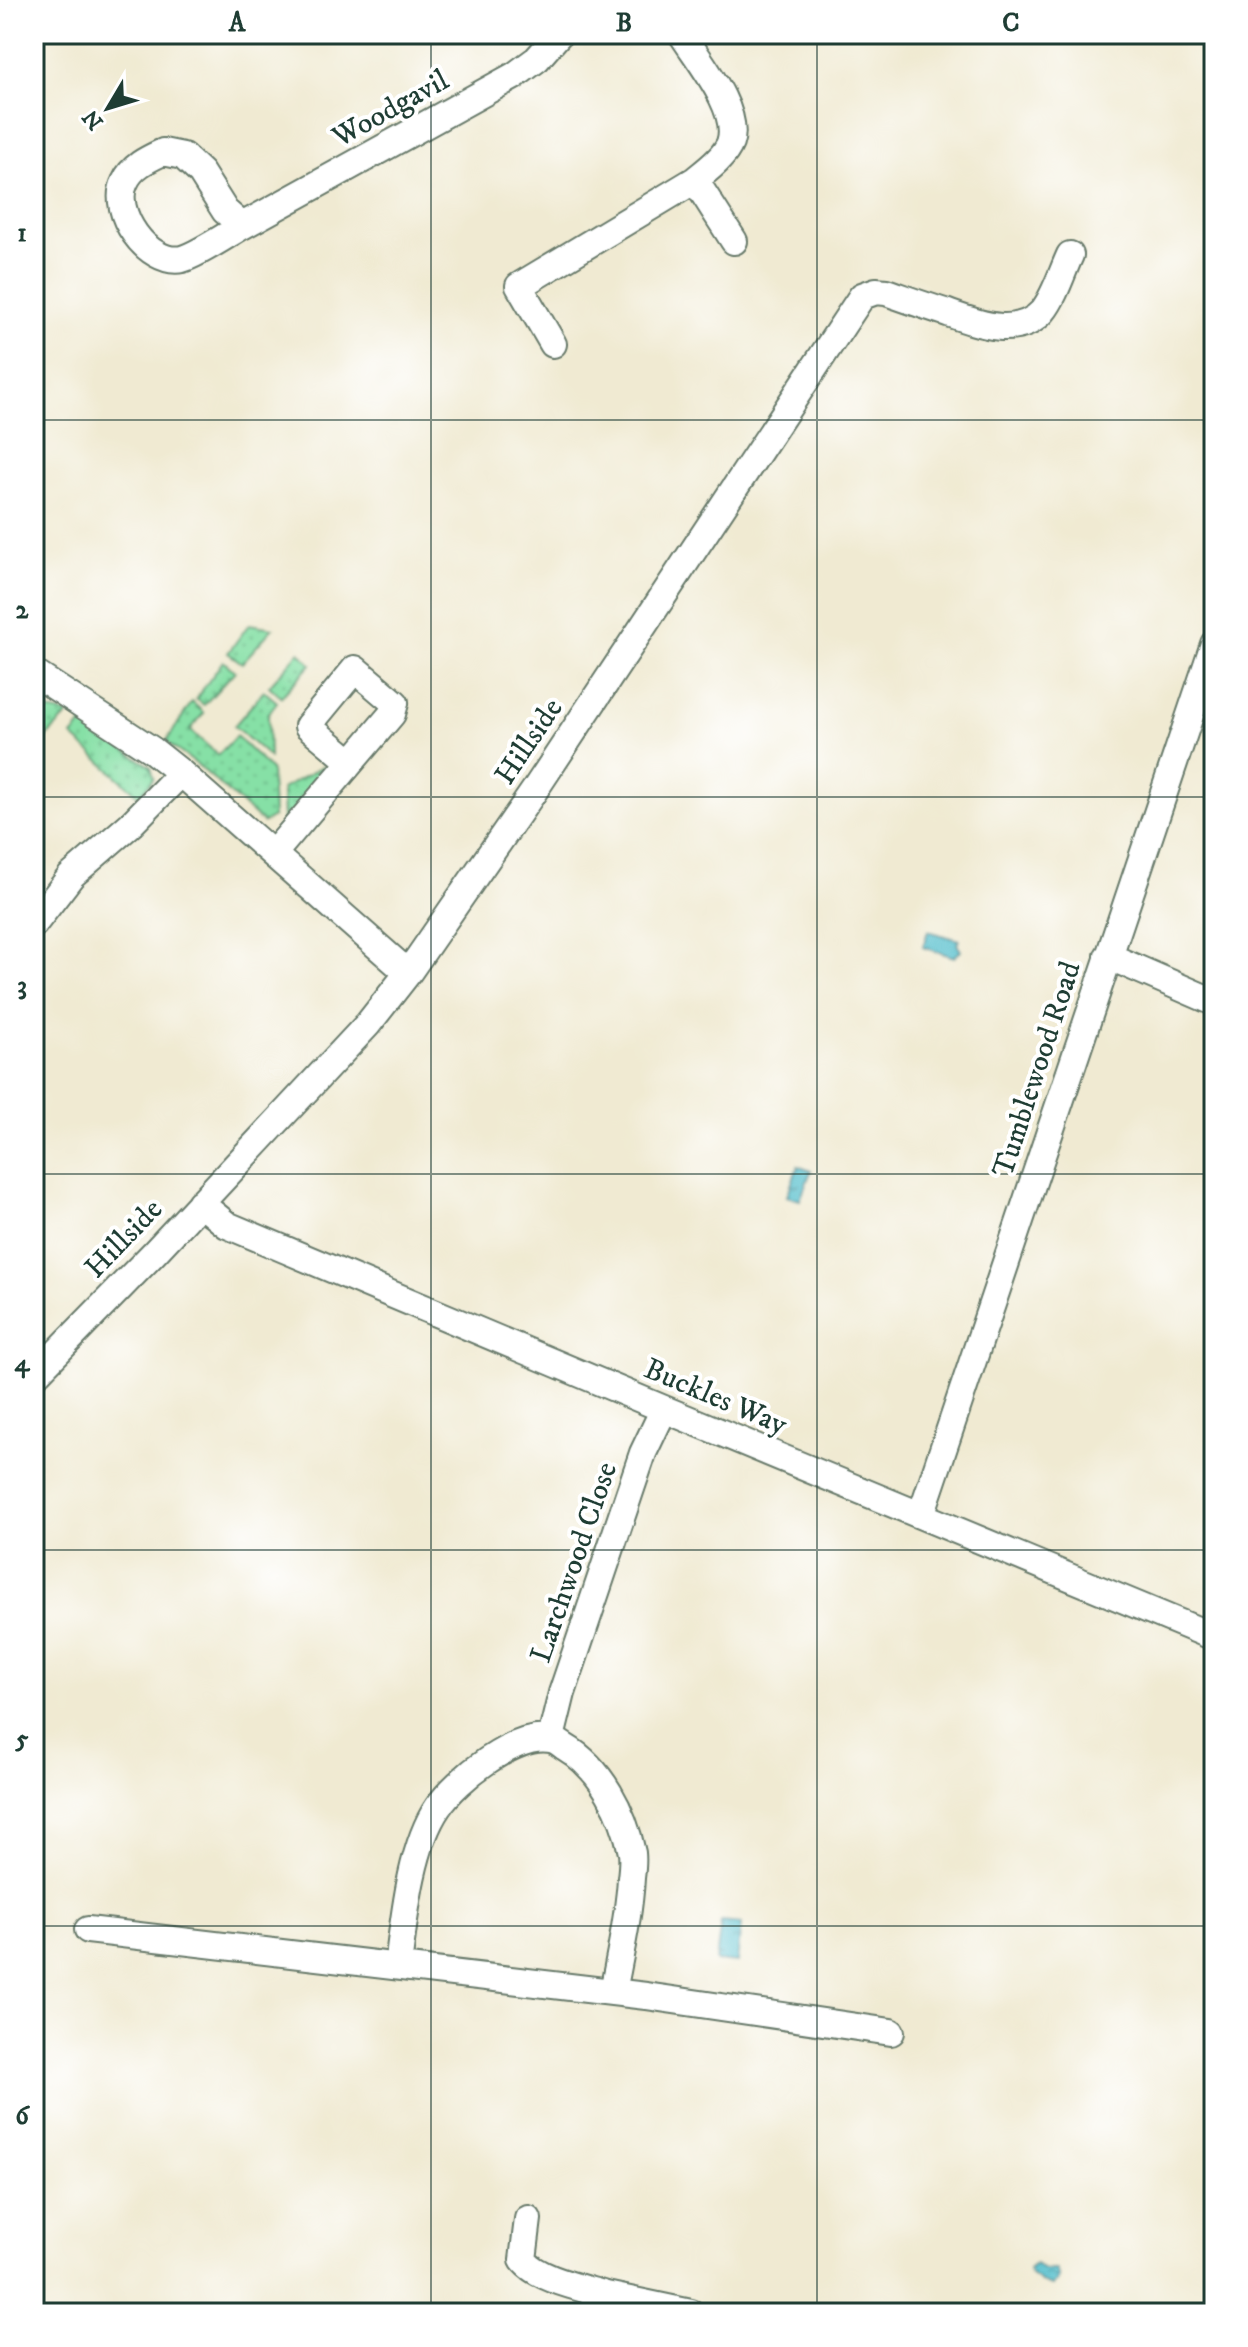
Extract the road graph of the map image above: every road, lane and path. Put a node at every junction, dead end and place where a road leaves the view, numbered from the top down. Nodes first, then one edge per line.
1 (559, 34) edge
2 (682, 34) edge
3 (705, 172) junction
4 (242, 226) junction
5 (734, 241) dead end
6 (1070, 255) dead end
7 (553, 344) dead end
8 (1214, 644) edge
9 (34, 673) edge
10 (351, 762) dead end
11 (181, 773) junction
12 (273, 854) junction
13 (34, 924) edge
14 (1108, 956) junction
15 (408, 973) junction
16 (1214, 1002) edge
17 (200, 1203) junction
18 (34, 1376) edge
19 (664, 1409) junction
20 (921, 1515) junction
21 (1214, 1637) edge
22 (551, 1738) junction
23 (88, 1930) dead end
24 (398, 1966) junction
25 (613, 1992) junction
26 (891, 2032) dead end
27 (528, 2219) dead end
28 (605, 2304) edge
29 (691, 2313) edge

1 - 4 street, Woodgavil
2 - 3 street
3 - 5 street
3 - 7 street
4 - 4 street, Woodgavil
6 - 15 street, Hillside
8 - 14 street, Tumblewood Road
9 - 11 street
10 - 12 street
11 - 12 street
11 - 13 street
12 - 15 street
14 - 16 street
14 - 20 street, Tumblewood Road
15 - 17 street, Hillside
17 - 18 street, Hillside
17 - 19 street, Buckles Way
19 - 20 street, Buckles Way
19 - 22 street, Larchwood Close
20 - 21 street, Buckles Way
22 - 24 street
22 - 25 street
23 - 24 street
24 - 25 street
25 - 26 street
27 - 28 street
28 - 29 street

